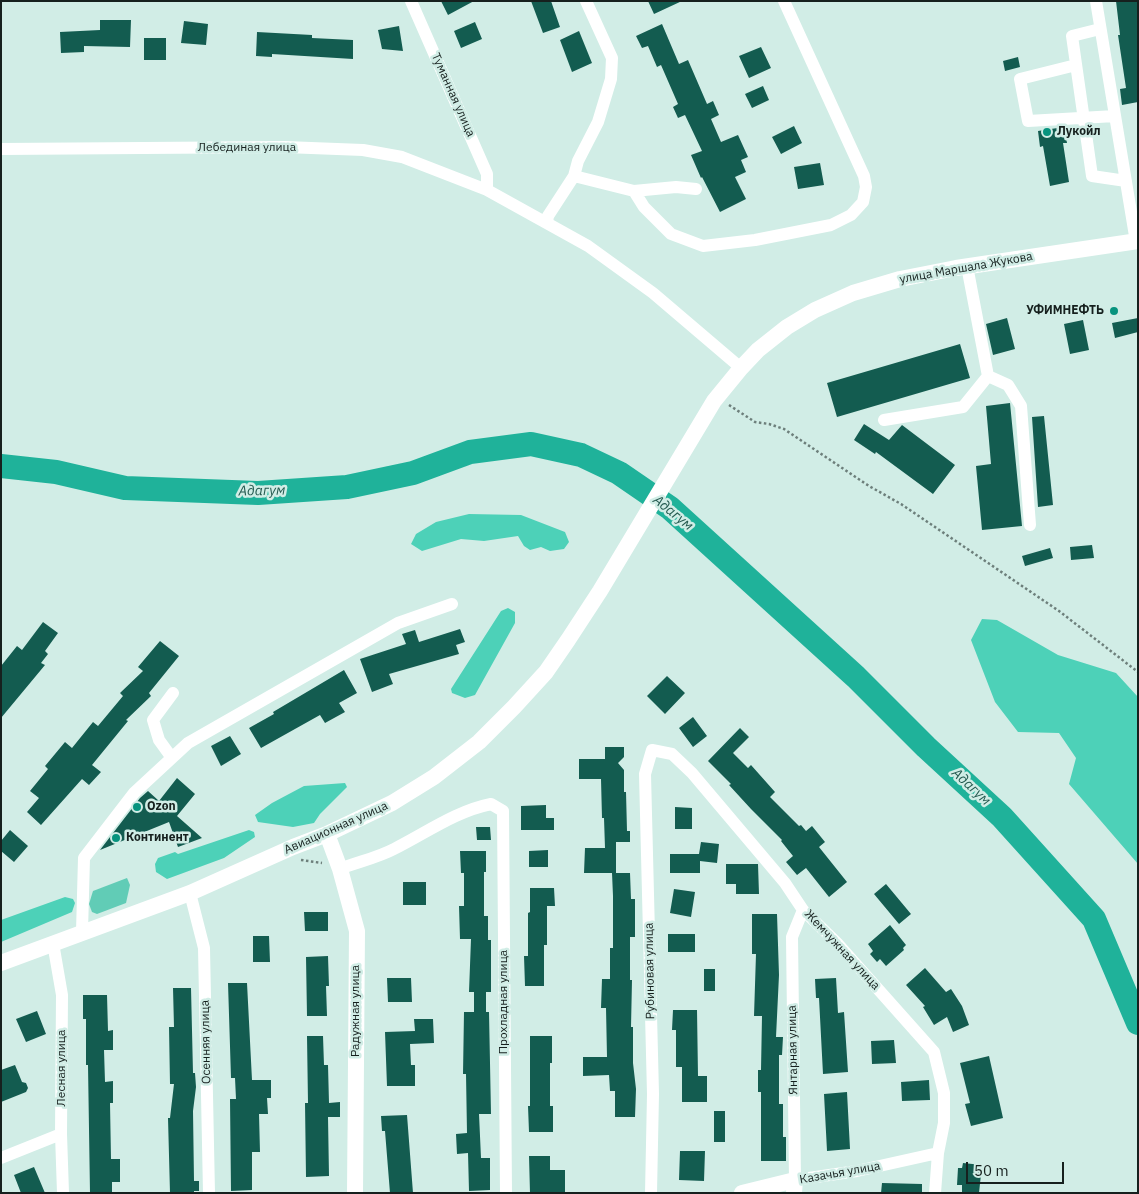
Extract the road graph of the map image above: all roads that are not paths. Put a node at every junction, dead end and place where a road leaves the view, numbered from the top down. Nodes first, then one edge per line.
1 (411, 1) edge
2 (586, 1) edge
3 (784, 1) edge
4 (1096, 1) edge
5 (1100, 29) junction
6 (1076, 65) junction
7 (1115, 116) junction
8 (1084, 119) junction
9 (1, 149) edge
10 (574, 176) junction
11 (1126, 181) junction
12 (486, 190) junction
13 (696, 190) dead end
14 (634, 191) junction
15 (546, 223) junction
16 (1137, 242) edge
17 (967, 266) junction
18 (741, 368) junction
19 (988, 376) junction
20 (720, 402) joint
21 (884, 420) dead end
22 (1030, 524) dead end
23 (452, 604) dead end
24 (173, 693) dead end
25 (652, 750) joint
26 (172, 758) junction
27 (327, 834) junction
28 (340, 869) junction
29 (190, 893) junction
30 (803, 910) junction
31 (82, 932) junction
32 (53, 943) junction
33 (2, 959) edge
34 (61, 1134) junction
35 (938, 1153) junction
36 (1, 1158) edge
37 (794, 1186) edge
38 (63, 1193) edge
39 (209, 1193) edge
40 (355, 1193) edge
41 (506, 1193) edge
42 (651, 1193) edge
43 (742, 1193) edge
44 (935, 1193) edge

1 - 12 street, Туманная улица
2 - 10 street
3 - 14 street
4 - 5 street
5 - 6 street
5 - 7 street
6 - 8 street
6 - 8 street
7 - 8 street
7 - 11 street
8 - 11 street
9 - 12 street, Лебединая улица
10 - 14 street
10 - 15 street
11 - 16 street
12 - 15 street, Лебединая улица
13 - 14 street
15 - 18 street, Лебединая улица
16 - 17 main road, улица Маршала Жукова
17 - 18 main road, улица Маршала Жукова
17 - 19 street
18 - 20 main road, улица Маршала Жукова
19 - 21 street
19 - 22 street
20 - 27 main road, Авиационная улица
23 - 26 street
24 - 26 street
25 - 30 street, Жемчужная улица
25 - 42 street, Рубиновая улица
26 - 31 street
27 - 28 main road, Радужная улица
27 - 29 main road, Авиационная улица
28 - 40 main road, Радужная улица
28 - 41 street, Прохладная улица
29 - 31 main road, Авиационная улица
29 - 39 street, Осенняя улица
30 - 35 street, Жемчужная улица
30 - 37 street, Янтарная улица
31 - 32 main road, Авиационная улица
32 - 33 main road, Авиационная улица
32 - 34 street, Лесная улица
34 - 36 street
34 - 38 street, Лесная улица
35 - 37 street, Казачья улица
35 - 44 street, Жемчужная улица
37 - 43 main road, Казачья улица

